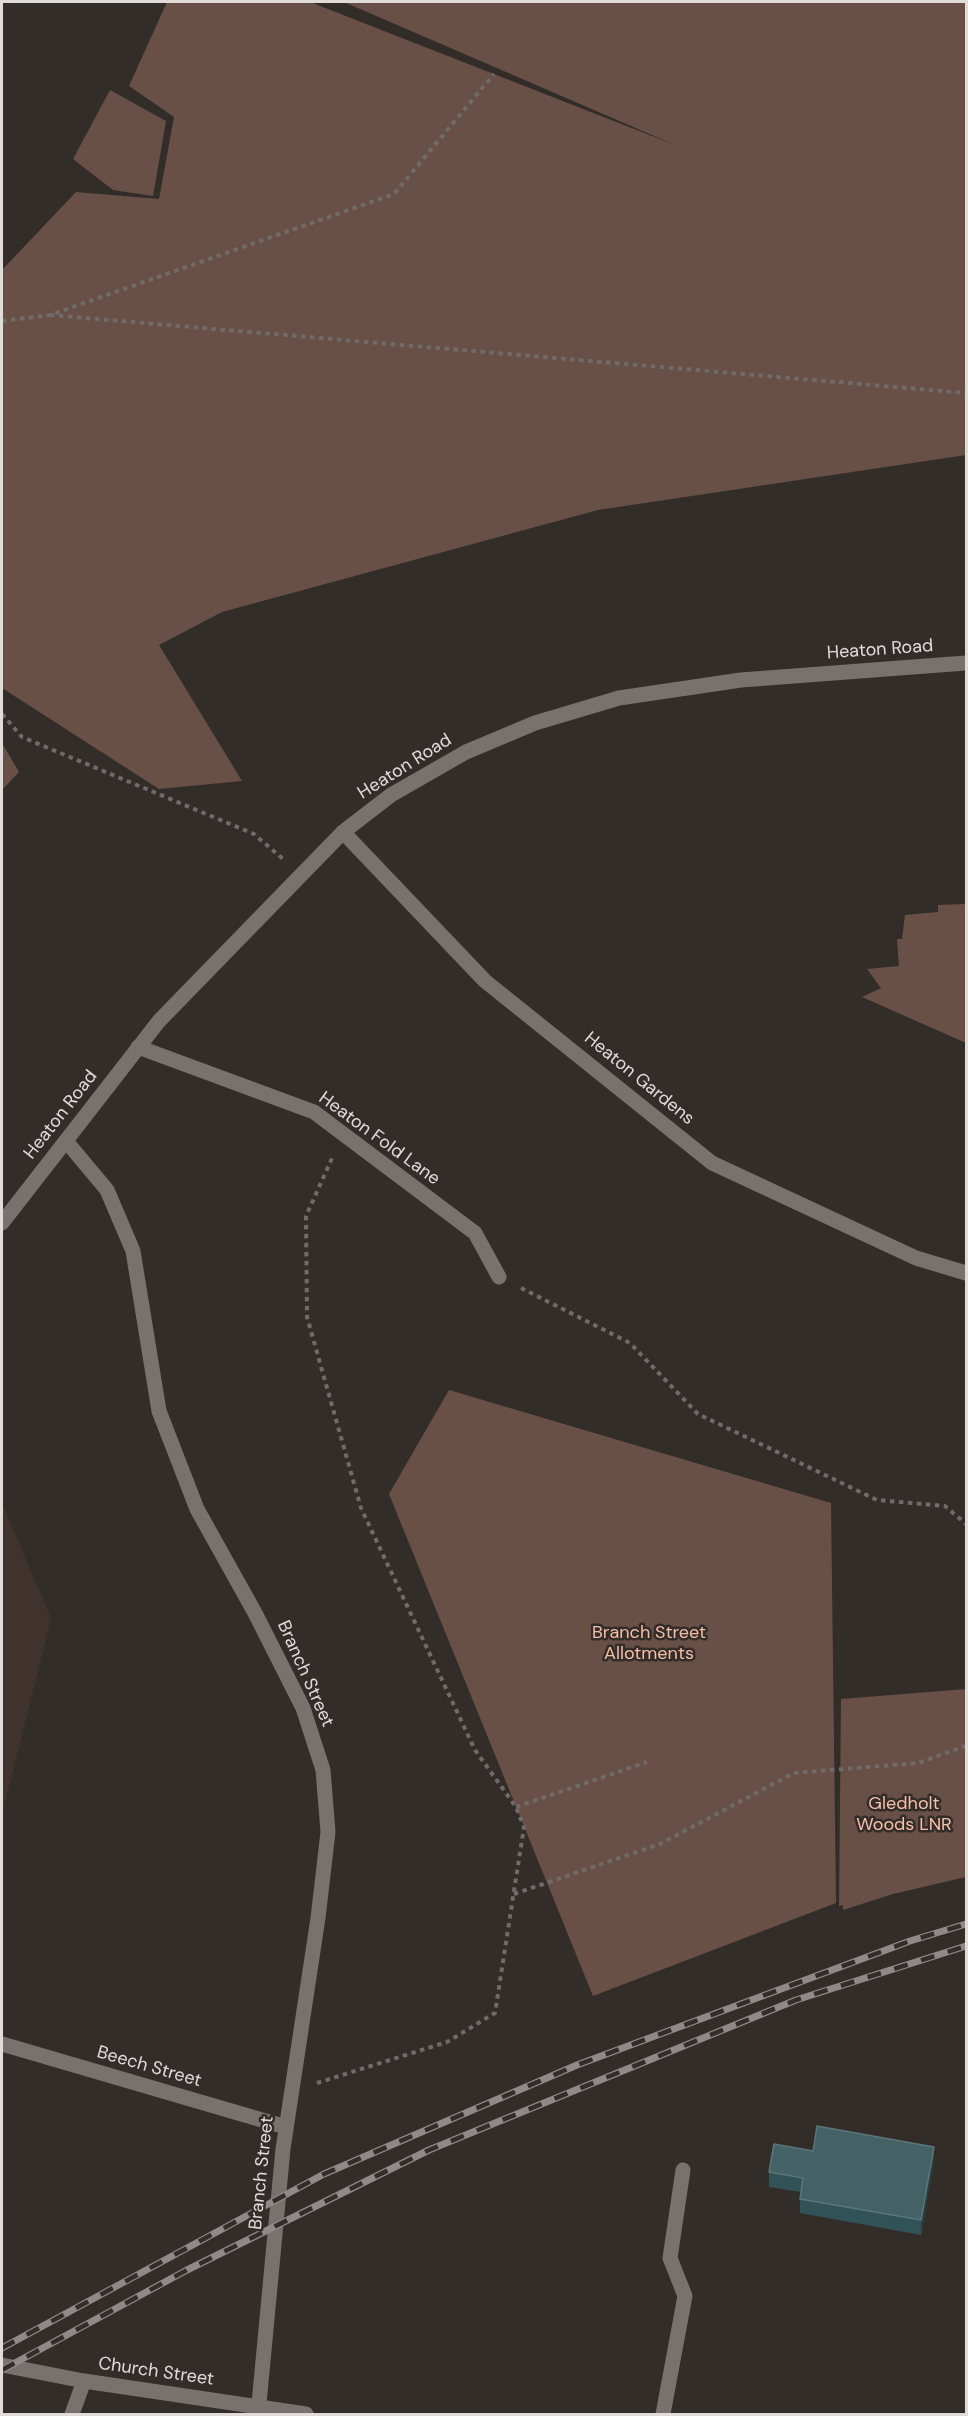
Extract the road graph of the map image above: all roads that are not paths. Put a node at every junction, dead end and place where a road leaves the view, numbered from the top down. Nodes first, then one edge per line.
1 (966, 663) edge
2 (343, 832) junction
3 (138, 1047) junction
4 (66, 1141) junction
5 (2, 1223) edge
6 (966, 1273) edge
7 (499, 1278) road end
8 (2, 2044) edge
9 (286, 2127) junction
10 (683, 2170) dead end
11 (2, 2365) edge
12 (84, 2381) junction
13 (259, 2410) edge
14 (72, 2415) edge
15 (306, 2415) edge
16 (663, 2415) edge

1 - 2 street, Heaton Road
2 - 3 street, Heaton Road
2 - 6 street, Heaton Gardens
3 - 4 street, Heaton Road
3 - 7 street, Heaton Fold Lane
4 - 5 street, Heaton Road
4 - 9 street, Branch Street
8 - 9 street, Beech Street
9 - 13 street, Branch Street
10 - 16 street
11 - 12 street, Church Street
12 - 13 street, Church Street
12 - 14 street
13 - 15 street, Church Street

